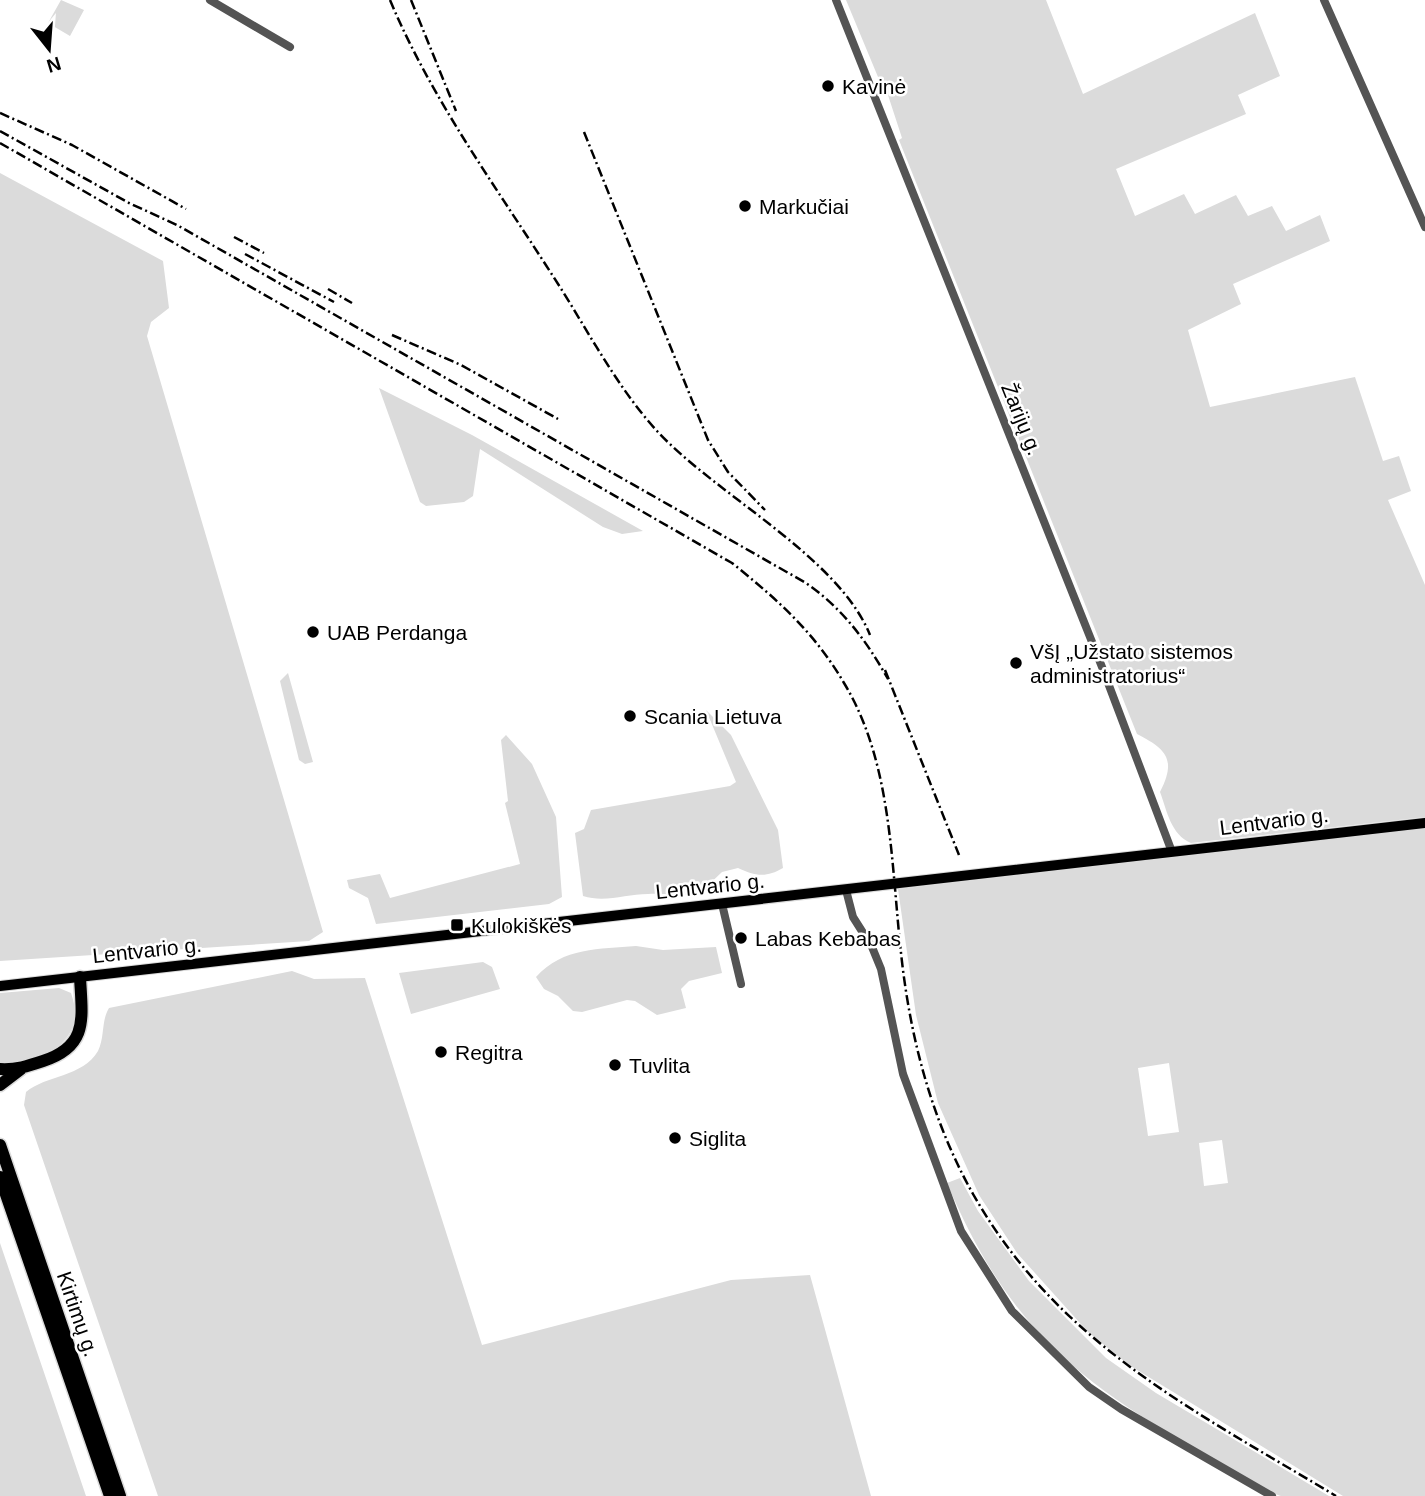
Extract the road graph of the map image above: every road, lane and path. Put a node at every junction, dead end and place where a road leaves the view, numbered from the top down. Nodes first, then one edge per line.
1 (210, 0) edge
2 (836, 0) edge
3 (1325, 0) edge
4 (290, 47) dead end
5 (1422, 211) edge
6 (1425, 228) edge
7 (1425, 823) edge
8 (1172, 852) junction
9 (846, 890) junction
10 (722, 904) junction
11 (80, 977) junction
12 (741, 985) dead end
13 (0, 986) edge
14 (21, 1068) junction
15 (0, 1069) edge
16 (0, 1085) edge
17 (0, 1145) edge
18 (0, 1177) edge
19 (110, 1496) edge
20 (120, 1496) edge
21 (1272, 1496) edge

1 - 4 street
2 - 8 street, Žarijų g.
3 - 5 street
5 - 6 street
7 - 8 main road, Lentvario g.
8 - 9 main road, Lentvario g.
9 - 10 main road, Lentvario g.
9 - 21 street
10 - 11 main road, Lentvario g.
10 - 12 street
11 - 13 main road, Lentvario g.
11 - 14 highway
14 - 15 highway
14 - 16 highway
17 - 20 highway, Kirtimų g.
18 - 19 highway, Kirtimų g.

